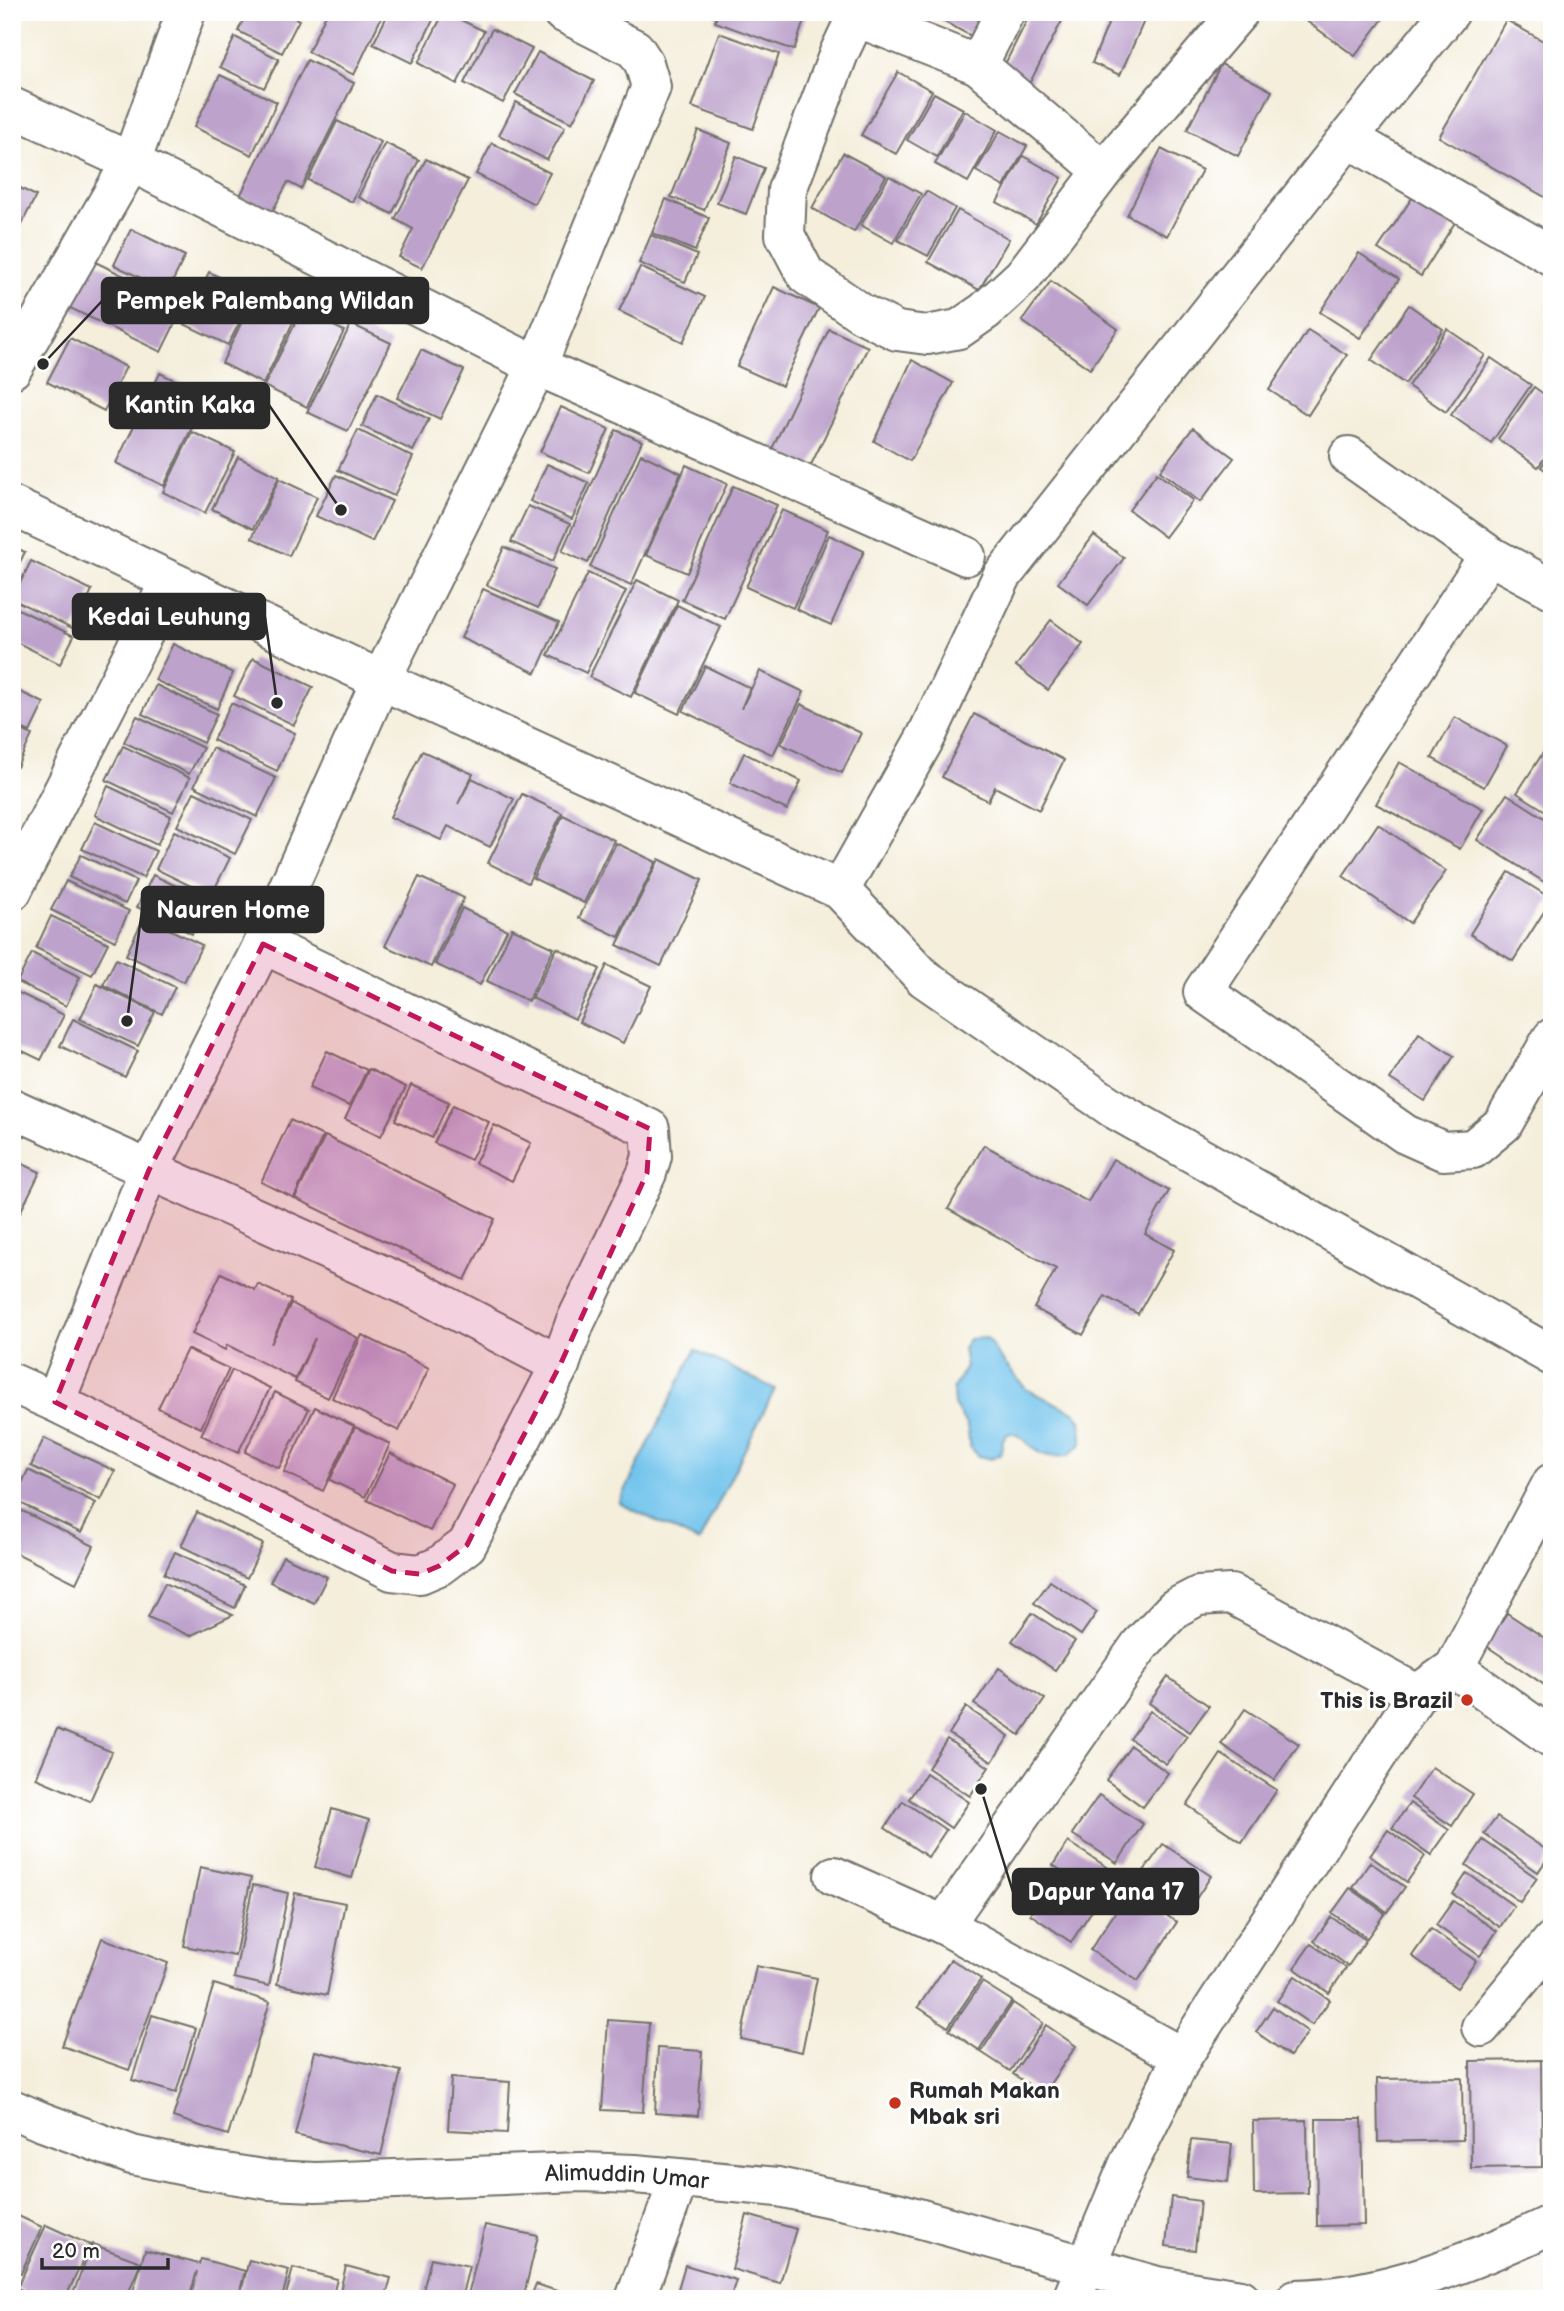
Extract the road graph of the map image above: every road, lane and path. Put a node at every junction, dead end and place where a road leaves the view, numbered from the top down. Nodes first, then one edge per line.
1 (186, 12) edge
2 (562, 12) edge
3 (1005, 12) edge
4 (1239, 12) edge
5 (1450, 12) edge
6 (978, 65) junction
7 (12, 107) edge
8 (1348, 138) junction
9 (131, 162) junction
10 (1104, 171) junction
11 (1552, 256) edge
12 (537, 366) junction
13 (12, 369) edge
14 (1349, 456) dead end
15 (12, 506) edge
16 (1489, 555) junction
17 (966, 556) dead end
18 (170, 581) junction
19 (1552, 589) edge
20 (381, 680) junction
21 (840, 890) junction
22 (12, 891) edge
23 (263, 944) junction
24 (1552, 1038) edge
25 (12, 1108) edge
26 (149, 1170) junction
27 (1552, 1356) edge
28 (560, 1365) junction
29 (12, 1383) edge
30 (55, 1402) junction
31 (1552, 1483) edge
32 (1454, 1668) junction
33 (1418, 1694) junction
34 (1552, 1738) edge
35 (834, 1876) dead end
36 (944, 1925) junction
37 (1552, 1941) edge
38 (1481, 2028) dead end
39 (1182, 2057) junction
40 (12, 2109) edge
41 (679, 2179) junction
42 (1552, 2224) edge
43 (1079, 2283) edge
44 (635, 2299) edge
45 (1241, 2299) edge
46 (1296, 2299) edge

1 - 9 street
2 - 12 street
3 - 6 street
4 - 10 street
5 - 8 street
6 - 10 street
6 - 10 street
7 - 9 street
8 - 11 street
8 - 21 street
9 - 12 street
9 - 13 street
12 - 17 street
12 - 20 street
14 - 16 street
15 - 18 street
16 - 19 street
16 - 24 street
18 - 20 street
18 - 22 street
20 - 21 street
20 - 23 street
21 - 27 street
23 - 26 street
23 - 28 street
25 - 26 street
26 - 28 street
26 - 30 street
28 - 30 street
29 - 30 street
31 - 32 street
32 - 33 street
32 - 34 street
33 - 36 street
33 - 39 street
35 - 36 street
36 - 39 street
37 - 38 street
39 - 43 street
40 - 41 street, Alimuddin Umar
41 - 43 street, Alimuddin Umar
41 - 44 street
42 - 46 street
43 - 45 street, Alimuddin Umar

